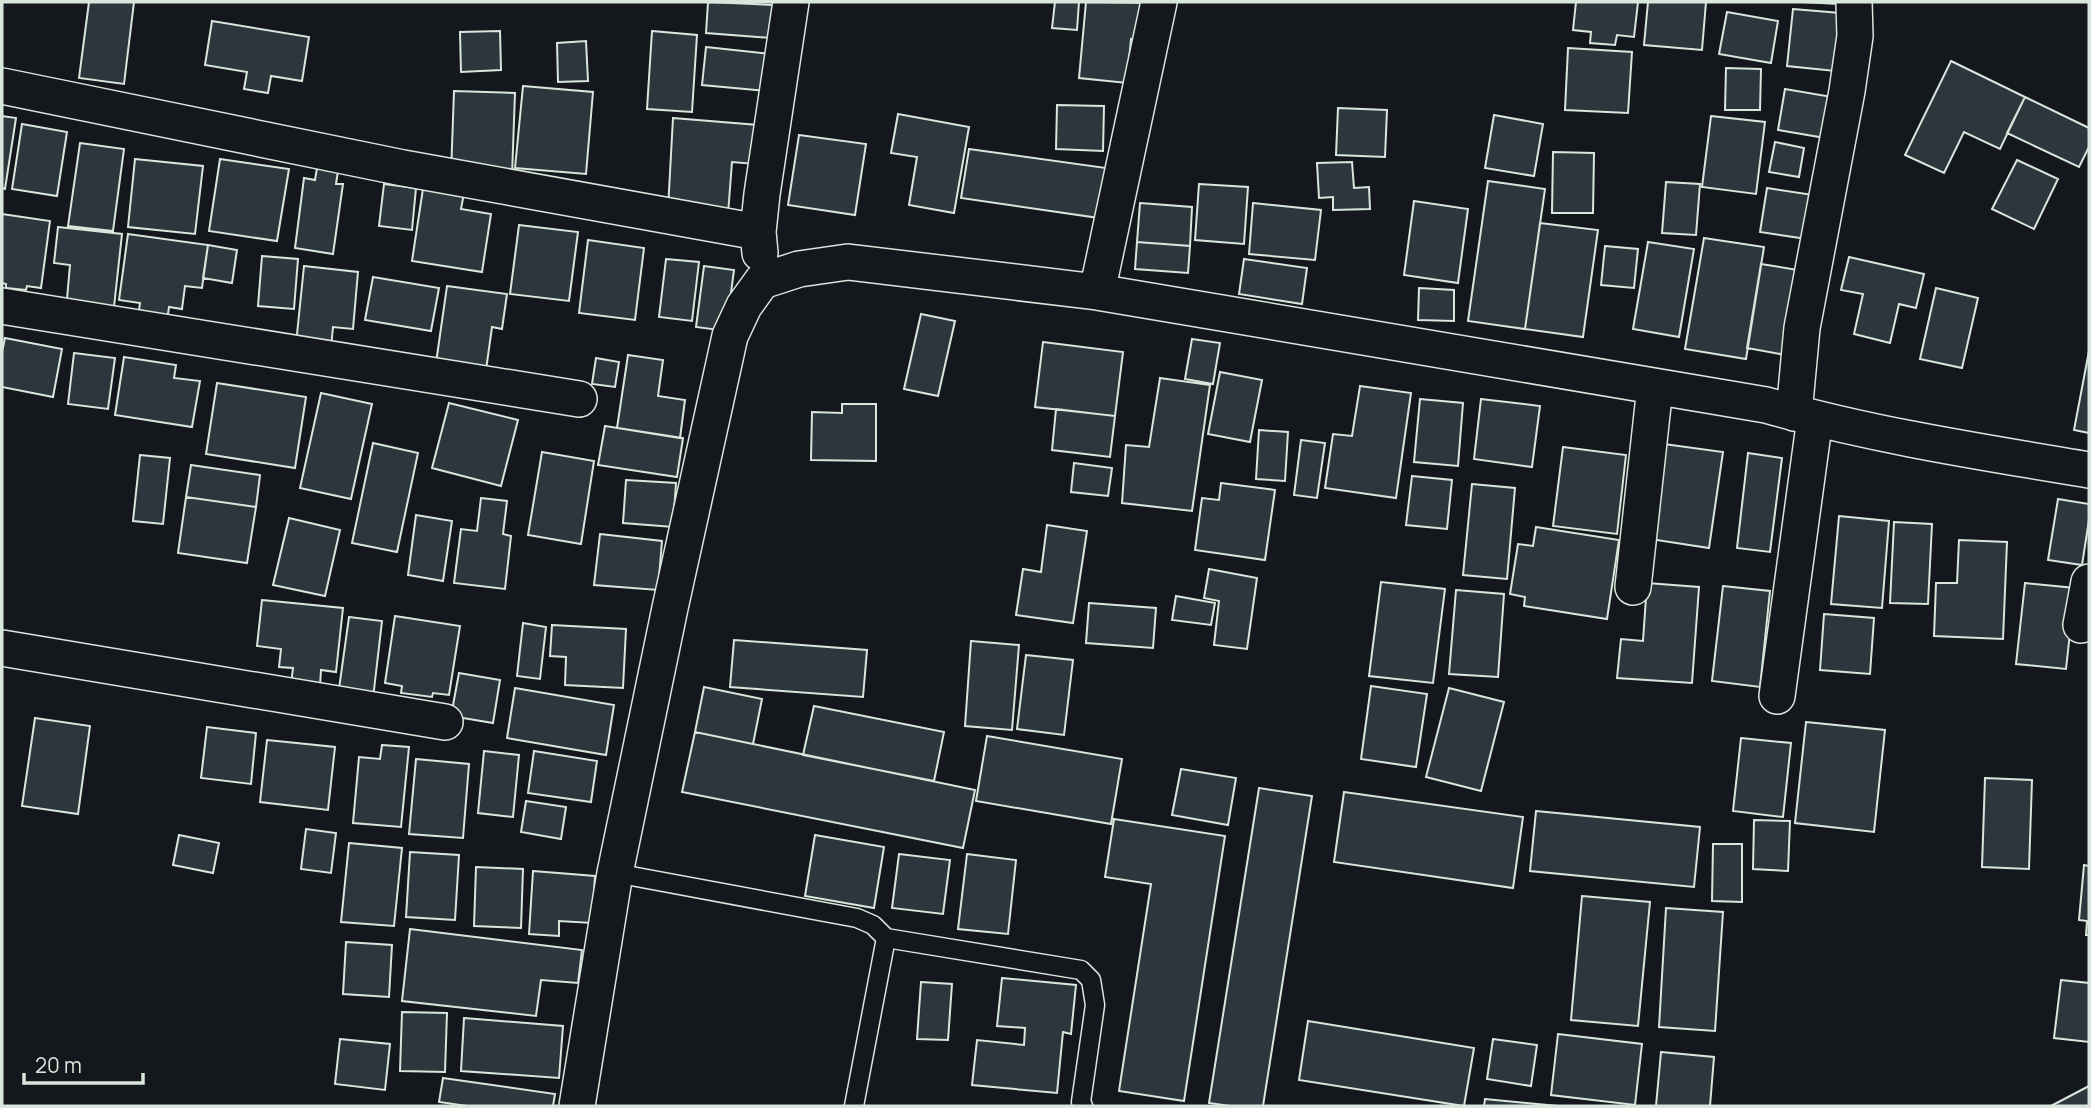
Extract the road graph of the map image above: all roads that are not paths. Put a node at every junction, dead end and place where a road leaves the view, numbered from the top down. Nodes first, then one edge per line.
1 (791, 2) edge
2 (1160, 2) edge
3 (1854, 2) edge
4 (2, 86) edge
5 (758, 232) junction
6 (762, 281) junction
7 (1097, 292) junction
8 (2, 306) edge
9 (1655, 387) junction
10 (579, 399) dead end
11 (1804, 416) junction
12 (2089, 470) edge
13 (2089, 583) edge
14 (1633, 587) dead end
15 (2081, 625) dead end
16 (2, 648) edge
17 (1777, 696) dead end
18 (445, 722) dead end
19 (615, 873) junction
20 (886, 938) junction
21 (577, 1106) edge
22 (854, 1106) edge
23 (1083, 1106) edge

1 - 5 street
2 - 7 street
3 - 11 street
4 - 5 street
5 - 6 street
6 - 7 street
6 - 19 street
7 - 9 street
8 - 10 street
9 - 11 street
9 - 14 street
11 - 12 street
11 - 17 street
13 - 15 street
16 - 18 street
19 - 20 lane
19 - 21 street
20 - 22 lane
20 - 23 lane

